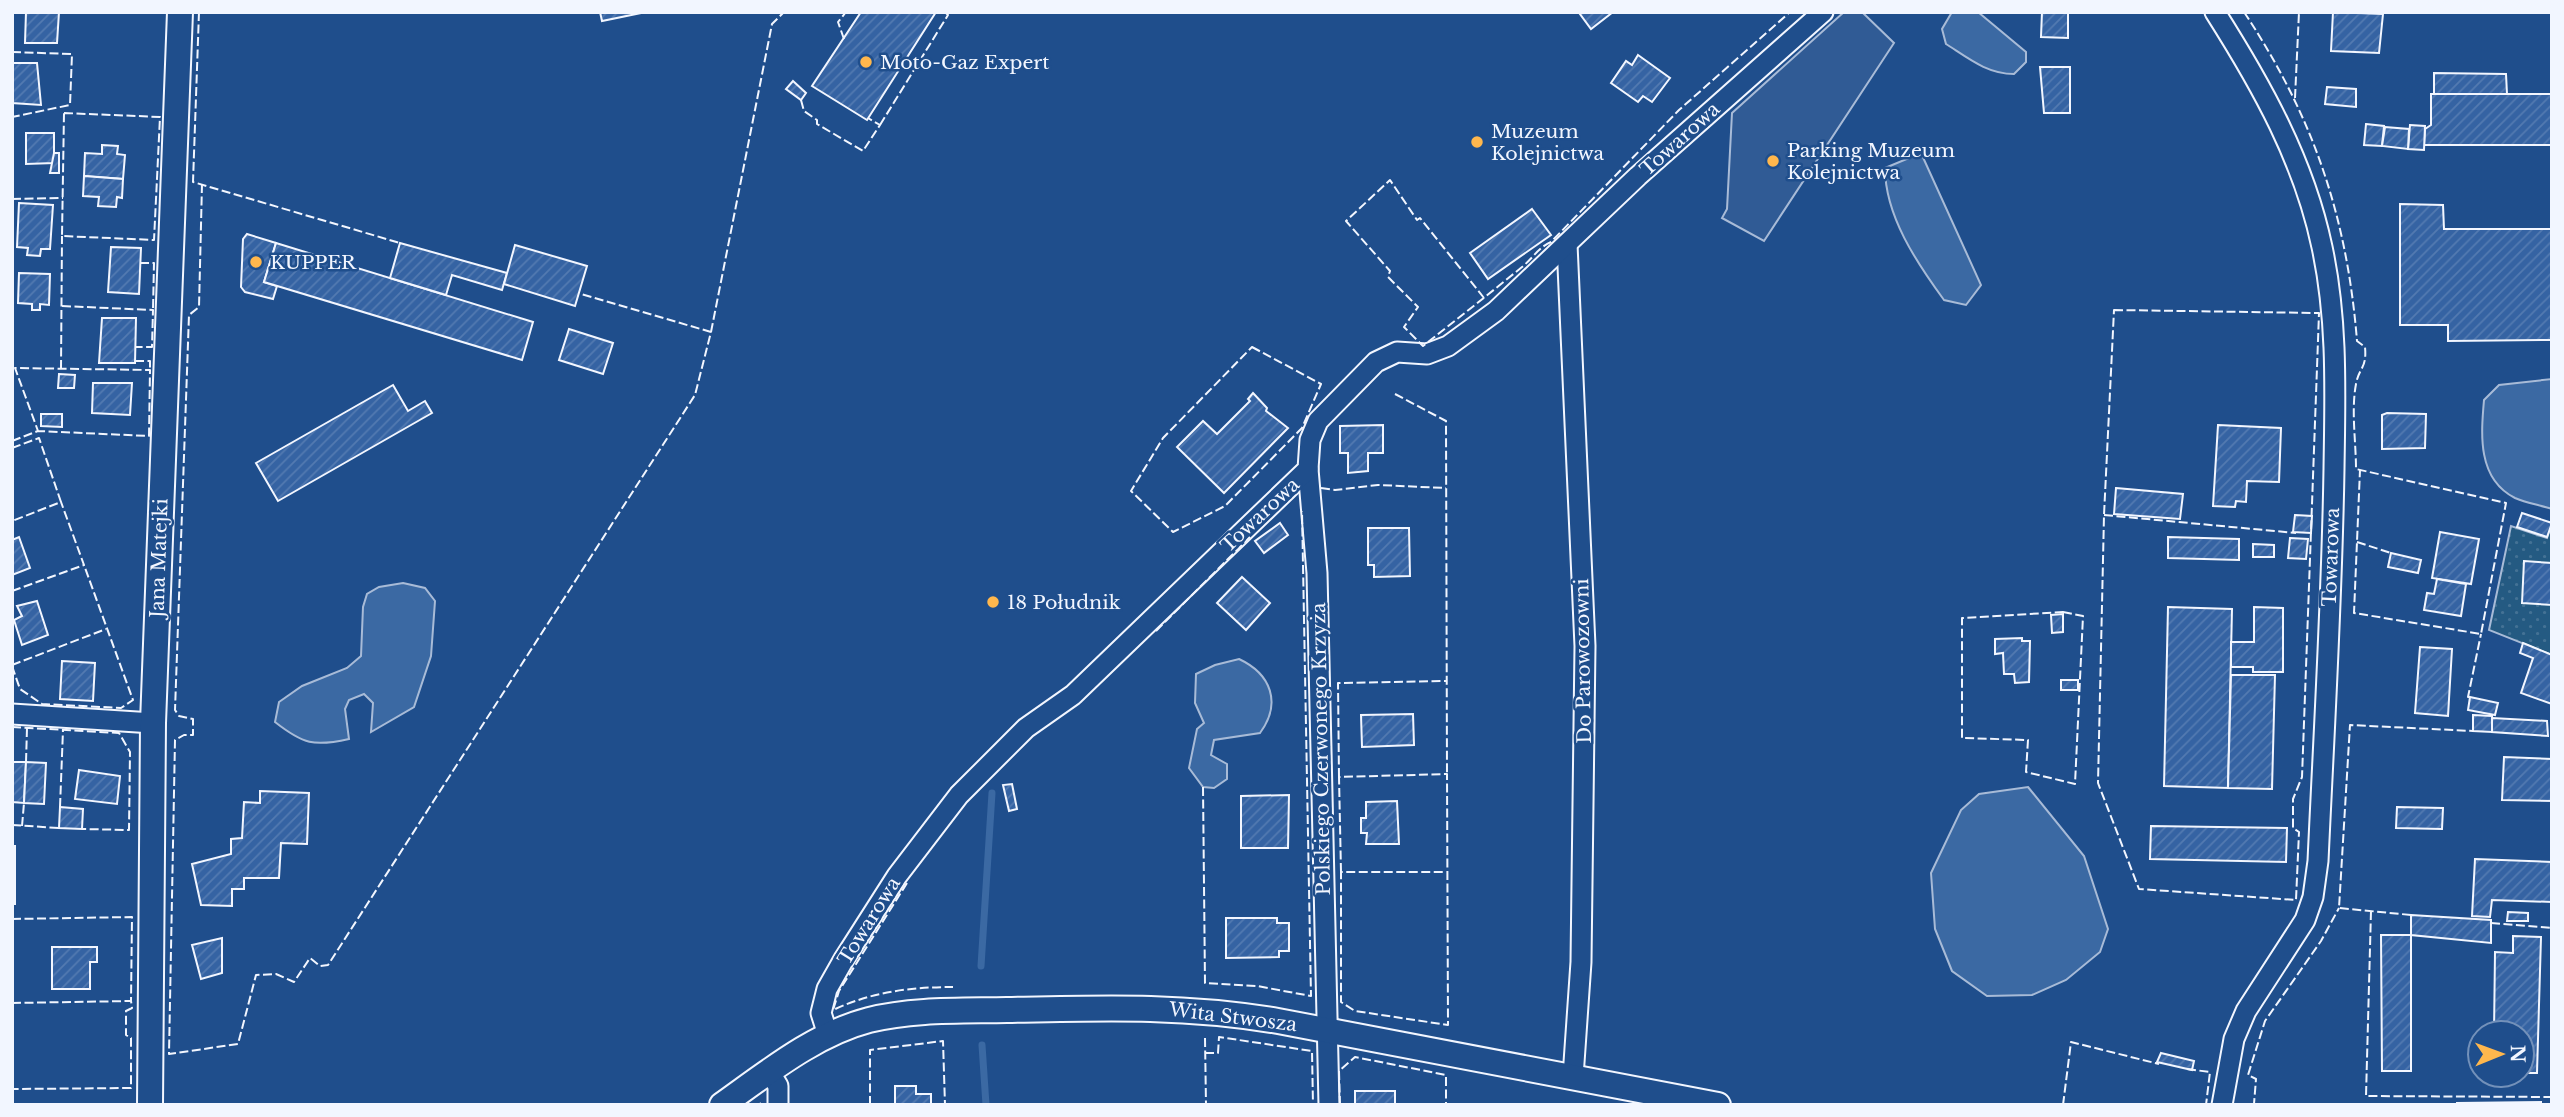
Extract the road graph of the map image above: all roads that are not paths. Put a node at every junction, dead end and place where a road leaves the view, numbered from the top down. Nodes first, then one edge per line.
1 (180, 12) edge
2 (1823, 12) edge
3 (2215, 12) edge
4 (1567, 244) junction
5 (1308, 469) junction
6 (12, 714) edge
7 (153, 723) junction
8 (1327, 1030) junction
9 (828, 1035) junction
10 (769, 1071) junction
11 (1573, 1077) junction
12 (150, 1105) edge
13 (722, 1105) edge
14 (778, 1105) edge
15 (1329, 1105) edge
16 (1718, 1105) edge
17 (2222, 1105) edge

1 - 7 street, Jana Matejki
2 - 4 street, Towarowa
3 - 17 street, Towarowa
4 - 5 street, Towarowa
4 - 11 street, Do Parowozowni
5 - 8 street, Polskiego Czerwonego Krzyża
5 - 9 street, Towarowa
6 - 7 street
7 - 12 street, Jana Matejki
8 - 9 street, Wita Stwosza
8 - 11 street, Wita Stwosza
8 - 15 street, Polskiego Czerwonego Krzyża
9 - 10 street, Wita Stwosza
10 - 13 street, Wita Stwosza
10 - 14 street
11 - 16 street, Wita Stwosza

